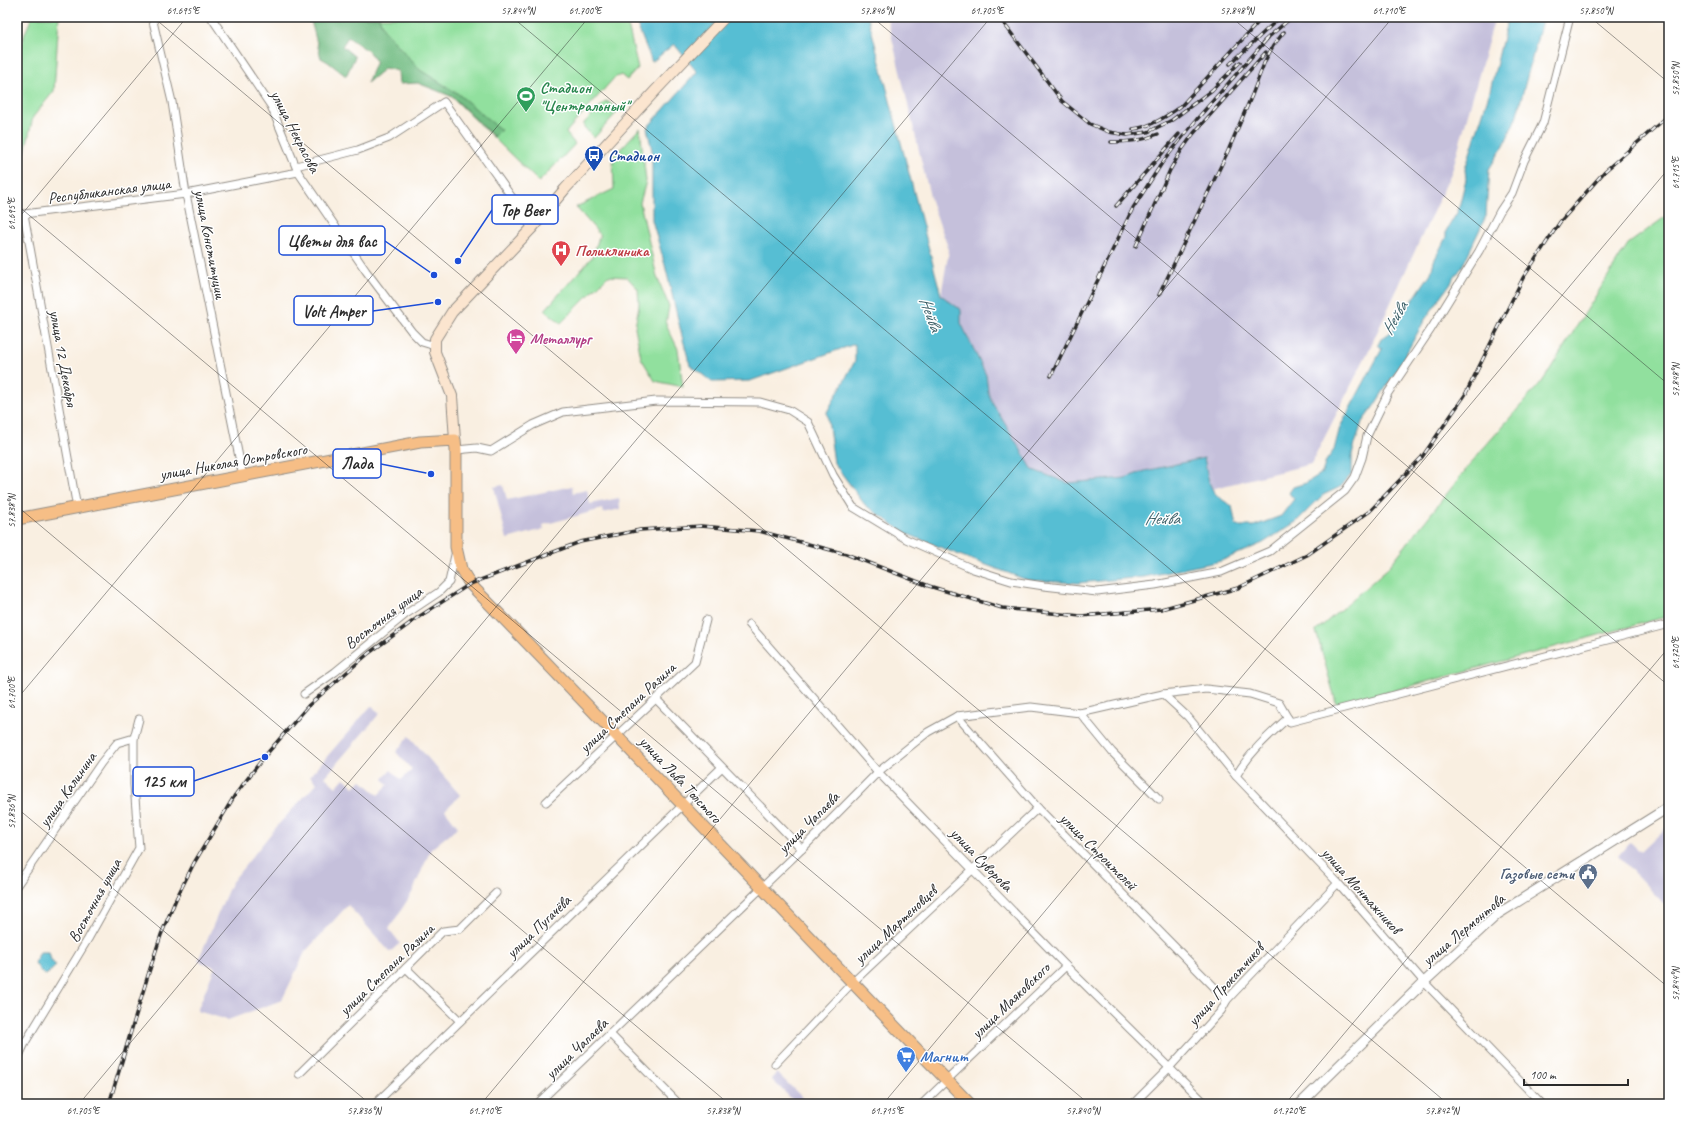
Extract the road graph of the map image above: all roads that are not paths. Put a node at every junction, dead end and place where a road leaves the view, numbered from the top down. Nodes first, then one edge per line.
1 (152, 17) edge
2 (211, 17) edge
3 (726, 17) edge
4 (1570, 17) edge
5 (297, 169) junction
6 (186, 194) junction
7 (21, 214) edge
8 (532, 228) junction
9 (435, 346) junction
10 (456, 445) junction
11 (243, 477) junction
12 (77, 508) junction
13 (17, 519) edge
14 (456, 547) junction
15 (706, 620) dead end
16 (749, 624) dead end
17 (1669, 624) edge
18 (304, 694) dead end
19 (1163, 694) junction
20 (656, 699) junction
21 (1080, 713) junction
22 (957, 716) junction
23 (1288, 718) junction
24 (139, 720) dead end
25 (617, 735) junction
26 (134, 738) junction
27 (721, 768) junction
28 (878, 772) junction
29 (1236, 776) junction
30 (1159, 799) dead end
31 (546, 802) dead end
32 (683, 805) junction
33 (1669, 807) edge
34 (1038, 808) junction
35 (802, 849) junction
36 (973, 870) junction
37 (1338, 883) junction
38 (17, 885) edge
39 (762, 887) junction
40 (496, 893) dead end
41 (1066, 966) junction
42 (406, 968) junction
43 (1424, 982) junction
44 (852, 983) junction
45 (1227, 1000) junction
46 (460, 1021) junction
47 (610, 1034) junction
48 (17, 1060) edge
49 (775, 1064) dead end
50 (1169, 1068) junction
51 (299, 1074) dead end
52 (946, 1080) junction
53 (375, 1104) edge
54 (537, 1104) edge
55 (679, 1104) edge
56 (922, 1104) edge
57 (970, 1104) edge
58 (1133, 1104) edge
59 (1206, 1104) edge
60 (1300, 1104) edge
61 (1542, 1104) edge

1 - 6 street, улица Конституции
2 - 5 street, улица Некрасова
3 - 8 main road
4 - 10 street
5 - 6 street, Республиканская улица
5 - 8 street, Республиканская улица
5 - 9 street, улица Некрасова
6 - 7 street, Республиканская улица
6 - 11 street, улица Конституции
7 - 12 street, улица 12 Декабря
8 - 9 main road
9 - 10 main road
10 - 11 main road, улица Николая Островского
10 - 14 main road, улица Льва Толстого
11 - 12 main road, улица Николая Островского
12 - 13 main road, улица Николая Островского
14 - 18 street, Восточная улица
14 - 25 main road, улица Льва Толстого
15 - 20 street, улица Степана Разина
16 - 28 street, улица Суворова
17 - 23 street
19 - 21 street, улица Чапаева
19 - 23 street, улица Чапаева
19 - 29 street, улица Монтажников
20 - 25 street, улица Степана Разина
20 - 27 street
21 - 22 street, улица Чапаева
21 - 30 street
22 - 28 street, улица Чапаева
22 - 34 street, улица Строителей
23 - 29 street
24 - 26 street, Восточная улица
25 - 31 street, улица Степана Разина
25 - 32 main road, улица Льва Толстого
26 - 38 street, улица Калинина
26 - 48 street, Восточная улица
27 - 32 street, улица Пугачёва
27 - 35 street
28 - 35 street, улица Чапаева
28 - 36 street, улица Суворова
29 - 37 street, улица Монтажников
32 - 39 main road, улица Льва Толстого
32 - 46 street, улица Пугачёва
33 - 43 street, улица Лермонтова
34 - 36 street, улица Мартеновцев
34 - 45 street, улица Строителей
35 - 39 street, улица Чапаева
36 - 41 street, улица Суворова
36 - 44 street, улица Мартеновцев
37 - 43 street, улица Монтажников
37 - 45 street, улица Прокатчиков
39 - 44 main road, улица Льва Толстого
39 - 47 street, улица Чапаева
40 - 42 street, улица Степана Разина
41 - 50 street, улица Суворова
41 - 52 street, улица Маяковского
42 - 46 street
42 - 51 street, улица Степана Разина
43 - 60 street, улица Лермонтова
43 - 61 street, улица Монтажников
44 - 49 street, улица Мартеновцев
44 - 52 main road, улица Льва Толстого
45 - 50 street, улица Прокатчиков
46 - 53 street, улица Пугачёва
47 - 54 street, улица Чапаева
47 - 55 street
50 - 58 street, улица Прокатчиков
50 - 59 street, улица Суворова
52 - 56 street, улица Маяковского
52 - 57 main road, улица Льва Толстого

